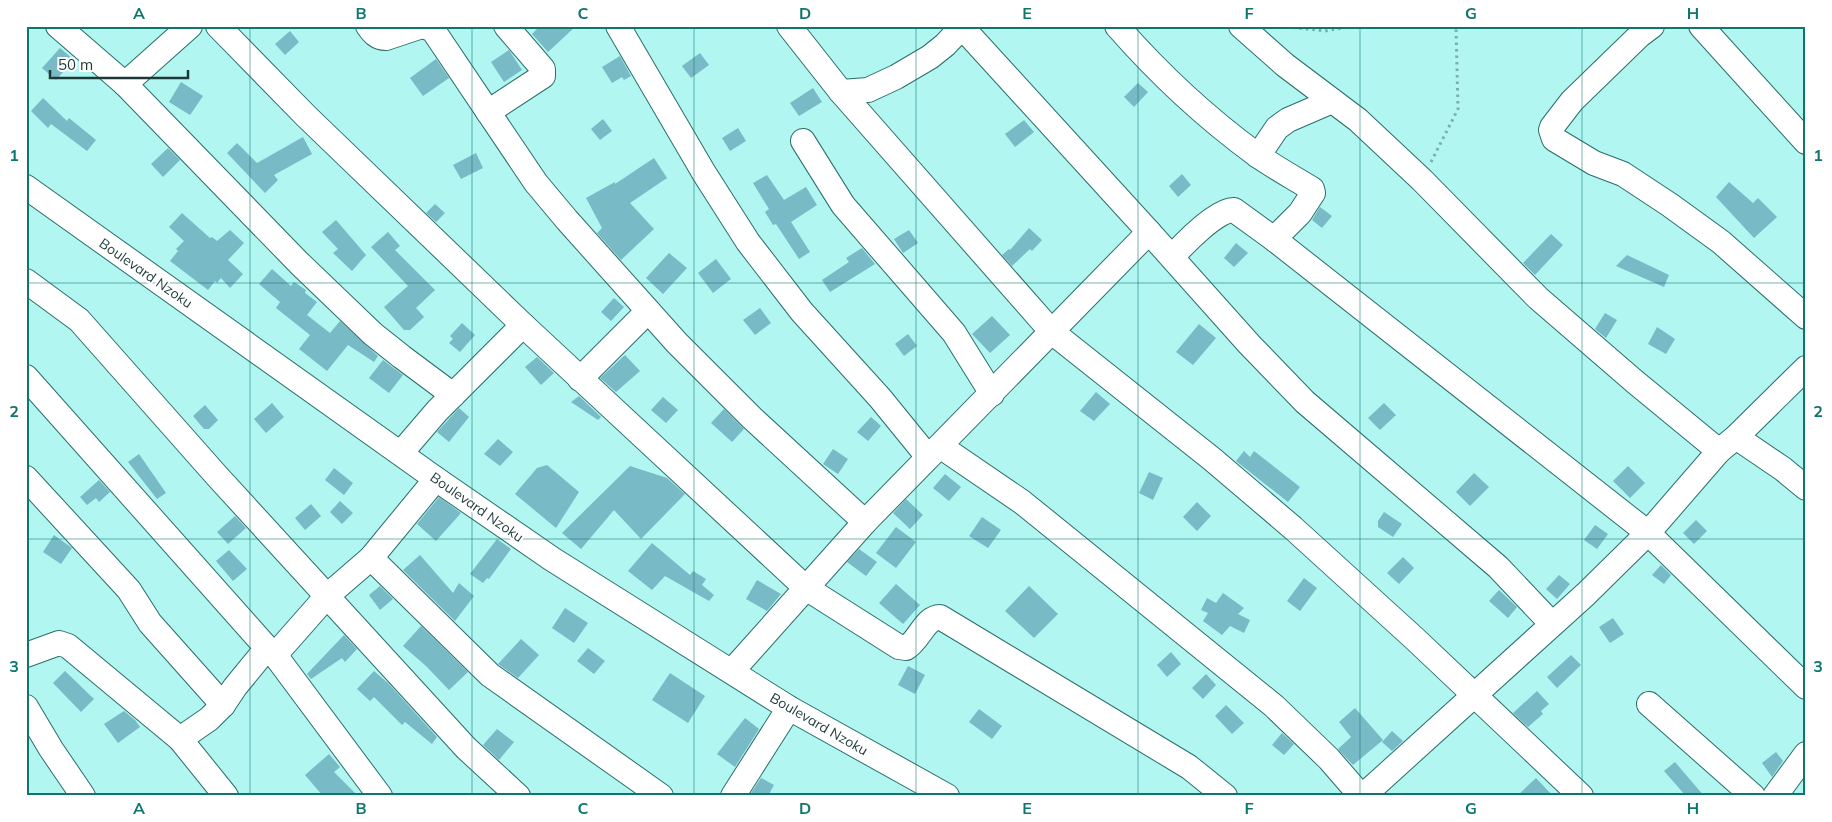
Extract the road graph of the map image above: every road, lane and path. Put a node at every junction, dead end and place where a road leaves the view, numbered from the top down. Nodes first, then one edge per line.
1 (58, 26) edge
2 (190, 26) edge
3 (218, 26) edge
4 (368, 26) edge
5 (423, 26) edge
6 (506, 26) edge
7 (618, 26) edge
8 (789, 26) edge
9 (1117, 26) edge
10 (1241, 26) edge
11 (1280, 26) edge
12 (1355, 26) edge
13 (1456, 26) edge
14 (1652, 26) edge
15 (1701, 26) edge
16 (961, 27) edge
17 (125, 84) junction
18 (841, 92) junction
19 (1332, 101) junction
20 (488, 112) junction
21 (803, 141) dead end
22 (1806, 142) edge
23 (1258, 156) junction
24 (1422, 180) junction
25 (27, 189) edge
26 (1149, 232) junction
27 (1274, 239) junction
28 (1172, 258) junction
29 (26, 281) edge
30 (648, 311) junction
31 (1806, 317) edge
32 (524, 326) junction
33 (1052, 332) junction
34 (1806, 368) edge
35 (26, 377) edge
36 (580, 378) junction
37 (992, 394) junction
38 (453, 395) junction
39 (1728, 444) junction
40 (934, 451) junction
41 (401, 453) junction
42 (26, 478) edge
43 (436, 479) junction
44 (1806, 488) edge
45 (864, 522) junction
46 (1648, 533) junction
47 (371, 558) junction
48 (806, 588) junction
49 (327, 596) junction
50 (1552, 624) junction
51 (271, 652) junction
52 (26, 655) edge
53 (732, 671) junction
54 (1806, 686) edge
55 (1474, 695) junction
56 (1649, 704) dead end
57 (223, 705) junction
58 (26, 707) edge
59 (789, 708) junction
60 (180, 739) junction
61 (1806, 754) edge
62 (83, 796) edge
63 (226, 796) edge
64 (380, 796) edge
65 (518, 796) edge
66 (661, 796) edge
67 (732, 796) edge
68 (947, 796) edge
69 (1225, 796) edge
70 (1362, 796) edge
71 (1581, 796) edge
72 (1753, 796) edge
73 (1775, 796) edge

1 - 17 street
2 - 17 street
3 - 32 street
4 - 5 street
5 - 20 street
6 - 20 street
7 - 40 street
8 - 18 street
9 - 23 street
10 - 19 street
11 - 12 path
13 - 24 path
14 - 31 street
15 - 22 street
16 - 18 street
16 - 26 street
17 - 38 street
18 - 33 street
19 - 23 street
19 - 24 street
20 - 30 street
21 - 37 street
23 - 27 street
24 - 39 street
25 - 41 street, Boulevard Nzoku
26 - 28 street
26 - 33 street
27 - 28 street
27 - 46 street
28 - 50 street
29 - 49 street
30 - 36 street
30 - 45 street
32 - 36 street
32 - 38 street
33 - 37 street
33 - 55 street
34 - 39 street
35 - 51 street
36 - 48 street
37 - 40 street
38 - 41 street
39 - 44 street
39 - 46 street
40 - 45 street
40 - 70 street
41 - 43 street, Boulevard Nzoku
42 - 57 street
43 - 47 street
43 - 53 street, Boulevard Nzoku
45 - 48 street
46 - 50 street
46 - 54 street
47 - 49 street
47 - 66 street
48 - 53 street
48 - 69 street
49 - 51 street
49 - 65 street
50 - 55 street
51 - 57 street
51 - 64 street
52 - 60 street
53 - 59 street, Boulevard Nzoku
55 - 70 street
55 - 71 street
56 - 72 street
57 - 60 street
58 - 62 street
59 - 67 street
59 - 68 street, Boulevard Nzoku
60 - 63 street
61 - 73 street

